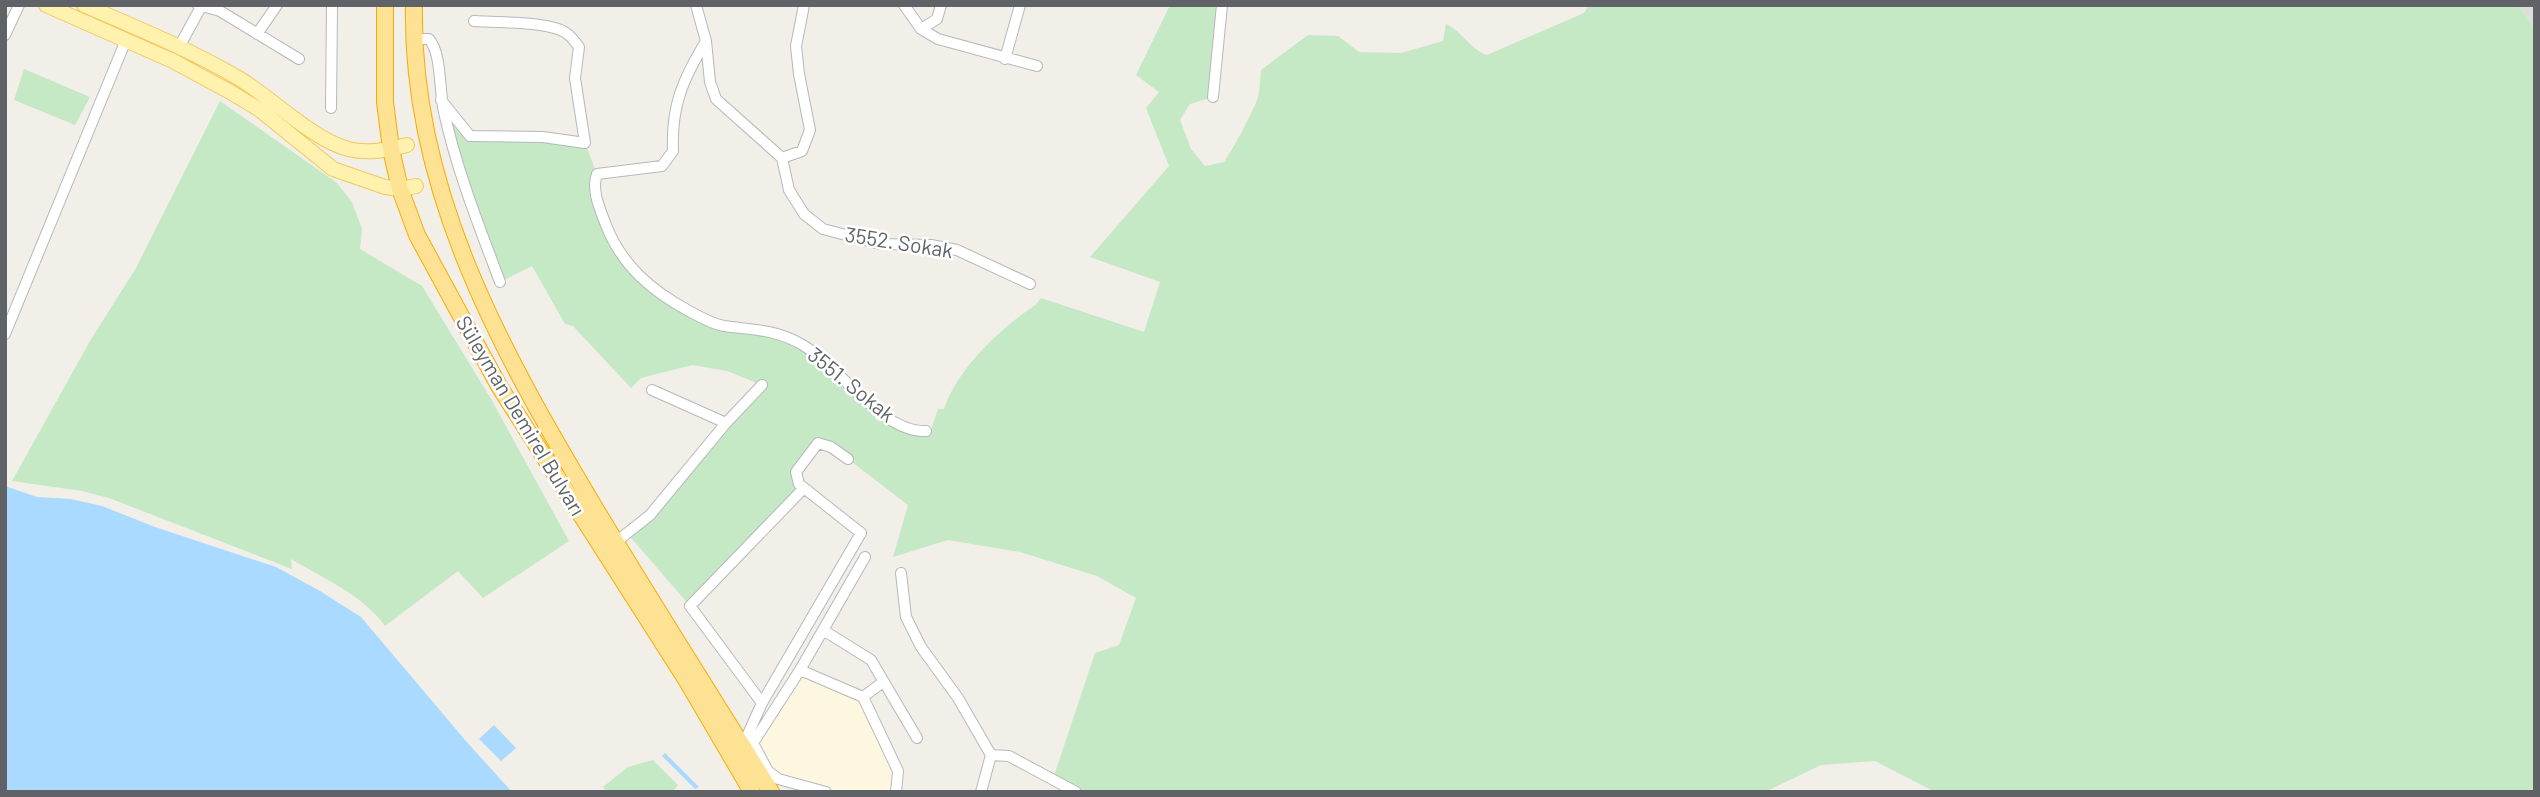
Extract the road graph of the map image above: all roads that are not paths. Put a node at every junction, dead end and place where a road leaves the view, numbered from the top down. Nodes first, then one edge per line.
1 (19, 5) edge
2 (46, 5) edge
3 (84, 5) edge
4 (277, 5) edge
5 (332, 5) edge
6 (385, 5) edge
7 (414, 5) edge
8 (696, 5) edge
9 (804, 5) edge
10 (904, 5) edge
11 (941, 5) edge
12 (1020, 5) edge
13 (1222, 5) edge
14 (200, 6) edge
15 (474, 21) dead end
16 (921, 29) junction
17 (257, 34) junction
18 (5, 35) edge
19 (415, 39) junction
20 (126, 40) junction
21 (706, 41) junction
22 (179, 47) junction
23 (1007, 53) junction
24 (299, 59) dead end
25 (1037, 66) dead end
26 (1213, 97) dead end
27 (441, 100) junction
28 (331, 108) dead end
29 (399, 147) junction
30 (433, 158) junction
31 (782, 158) junction
32 (408, 187) junction
33 (500, 282) dead end
34 (1030, 284) dead end
35 (5, 334) edge
36 (762, 385) dead end
37 (652, 390) dead end
38 (726, 424) junction
39 (926, 431) dead end
40 (848, 459) dead end
41 (804, 488) junction
42 (615, 542) junction
43 (865, 556) dead end
44 (901, 573) dead end
45 (823, 630) junction
46 (800, 670) junction
47 (883, 682) junction
48 (863, 697) junction
49 (762, 703) junction
50 (917, 738) dead end
51 (753, 743) junction
52 (991, 755) junction
53 (774, 785) edge
54 (803, 785) junction
55 (752, 792) edge
56 (793, 792) edge
57 (826, 792) edge
58 (896, 792) edge
59 (981, 792) edge
60 (1076, 792) edge

1 - 18 street
2 - 20 main road
3 - 22 main road
4 - 17 street
5 - 28 street
6 - 29 highway, Süleyman Demirel Bulvarı
7 - 19 highway, Süleyman Demirel Bulvarı
8 - 21 street
9 - 31 street
10 - 16 street
11 - 16 street
12 - 23 street
13 - 26 street
14 - 17 street
14 - 22 street
15 - 27 street
16 - 23 street
17 - 24 street
19 - 27 street
19 - 30 highway, Süleyman Demirel Bulvarı
20 - 32 main road
20 - 35 street
21 - 31 street
21 - 39 street, 3551. Sokak
22 - 29 main road
23 - 25 street
27 - 33 street
29 - 30 main road
29 - 32 highway, Süleyman Demirel Bulvarı
30 - 32 main road
30 - 42 highway, Süleyman Demirel Bulvarı
31 - 34 street, 3552. Sokak
32 - 55 highway, Süleyman Demirel Bulvarı
36 - 38 street
37 - 38 street
38 - 42 street
40 - 41 street
41 - 49 street
41 - 49 street
42 - 53 highway, Süleyman Demirel Bulvarı
43 - 45 street
44 - 52 street
45 - 46 street
45 - 47 street
46 - 48 street
46 - 51 street
47 - 48 street
47 - 50 street
48 - 58 street
49 - 51 street
51 - 53 street
52 - 59 street
52 - 60 street
53 - 54 street
54 - 56 street
54 - 57 street

